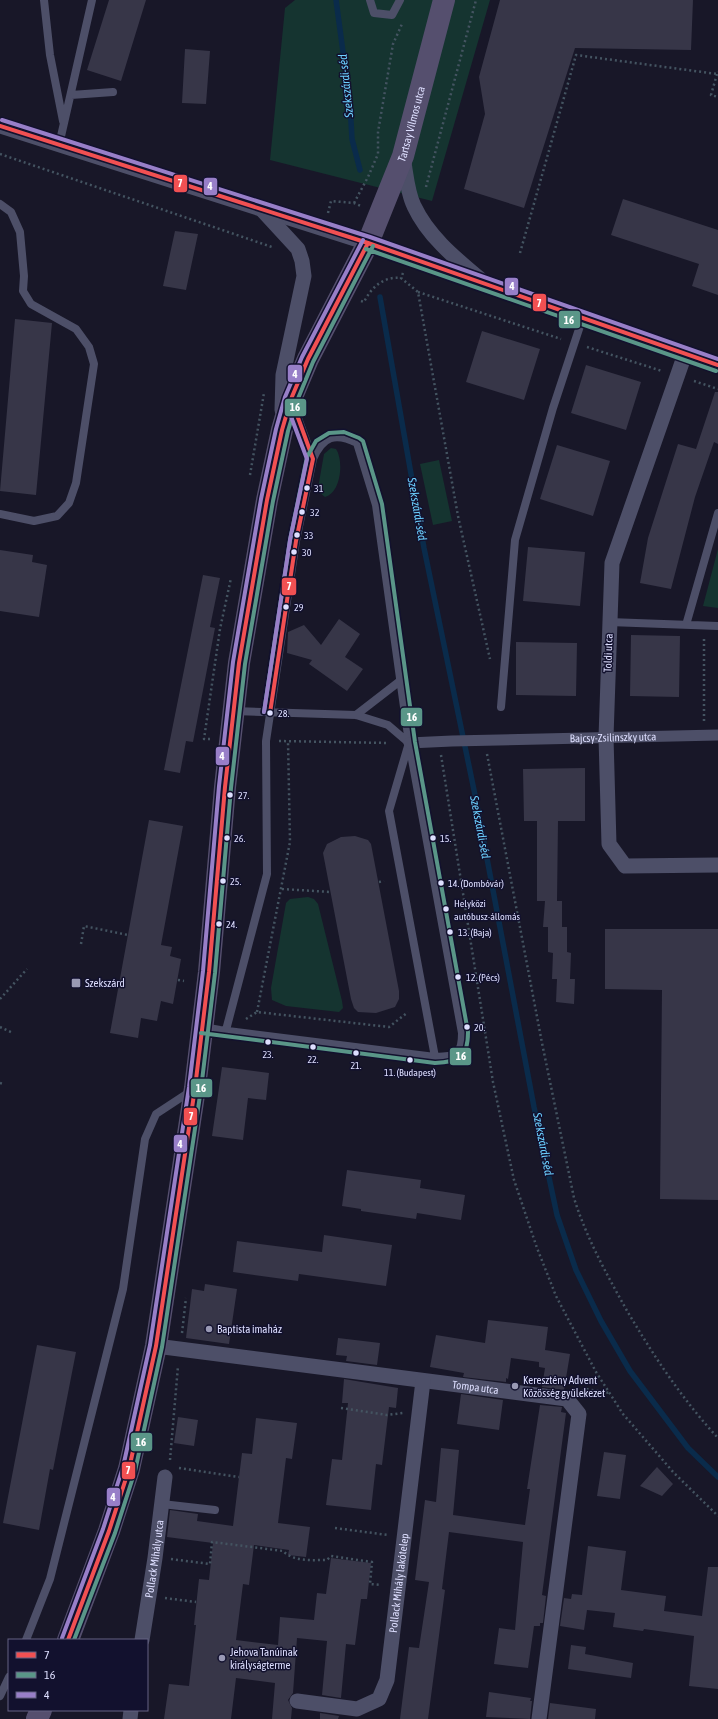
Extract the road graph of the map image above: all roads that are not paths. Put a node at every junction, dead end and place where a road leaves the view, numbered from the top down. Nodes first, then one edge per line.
1 (44, 0) edge
2 (92, 0) edge
3 (370, 0) edge
4 (400, 0) edge
5 (444, 0) edge
6 (113, 92) dead end
7 (71, 95) junction
8 (64, 124) junction
9 (0, 126) edge
10 (59, 145) junction
11 (403, 156) junction
12 (0, 204) edge
13 (262, 210) junction
14 (368, 243) junction
15 (487, 285) junction
16 (583, 317) junction
17 (685, 354) junction
18 (718, 365) edge
19 (291, 399) junction
20 (282, 430) junction
21 (313, 459) junction
22 (718, 513) edge
23 (0, 514) edge
24 (609, 622) junction
25 (686, 625) junction
26 (718, 626) edge
27 (400, 680) junction
28 (501, 707) dead end
29 (233, 711) junction
30 (270, 713) junction
31 (356, 715) junction
32 (718, 735) edge
33 (606, 736) junction
34 (409, 743) junction
35 (718, 865) edge
36 (202, 1027) junction
37 (226, 1030) junction
38 (435, 1057) junction
39 (195, 1088) junction
40 (156, 1346) junction
41 (423, 1381) junction
42 (171, 1472) road end
43 (162, 1504) junction
44 (214, 1510) dead end
45 (26, 1639) edge
46 (68, 1639) edge
47 (142, 1639) edge
48 (8, 1679) edge
49 (0, 1696) edge
50 (297, 1701) dead end
51 (539, 1719) edge

1 - 8 lane
2 - 7 lane
3 - 4 lane
5 - 11 main road, Tartsay Vilmos utca
6 - 7 lane
7 - 8 lane
8 - 10 lane
9 - 10 street
10 - 13 street
11 - 14 main road, Tartsay Vilmos utca
11 - 15 street
12 - 23 lane
13 - 14 street
13 - 20 street
14 - 15 street
14 - 19 main road
15 - 16 street
16 - 17 street
16 - 28 lane
17 - 18 street
17 - 24 street, Toldi utca
19 - 20 main road
19 - 21 lane
20 - 29 main road
21 - 27 lane
21 - 30 lane
22 - 25 lane
24 - 25 lane
24 - 33 street, Toldi utca
25 - 26 lane
27 - 31 lane
27 - 34 lane
29 - 30 lane
29 - 36 main road
30 - 31 lane
30 - 37 lane
31 - 34 lane
32 - 33 street, Bajcsy-Zsilinszky utca
33 - 34 street, Bajcsy-Zsilinszky utca
33 - 35 street, Toldi utca
34 - 38 lane
34 - 38 lane
36 - 37 lane
36 - 39 main road
37 - 38 lane
39 - 40 main road
39 - 45 lane
40 - 41 street, Tompa utca
40 - 46 main road
41 - 50 street, Pollack Mihály lakótelep
41 - 51 street, Tompa utca
42 - 43 street, Pollack Mihály utca
43 - 44 lane
43 - 47 street, Pollack Mihály utca
48 - 49 lane

